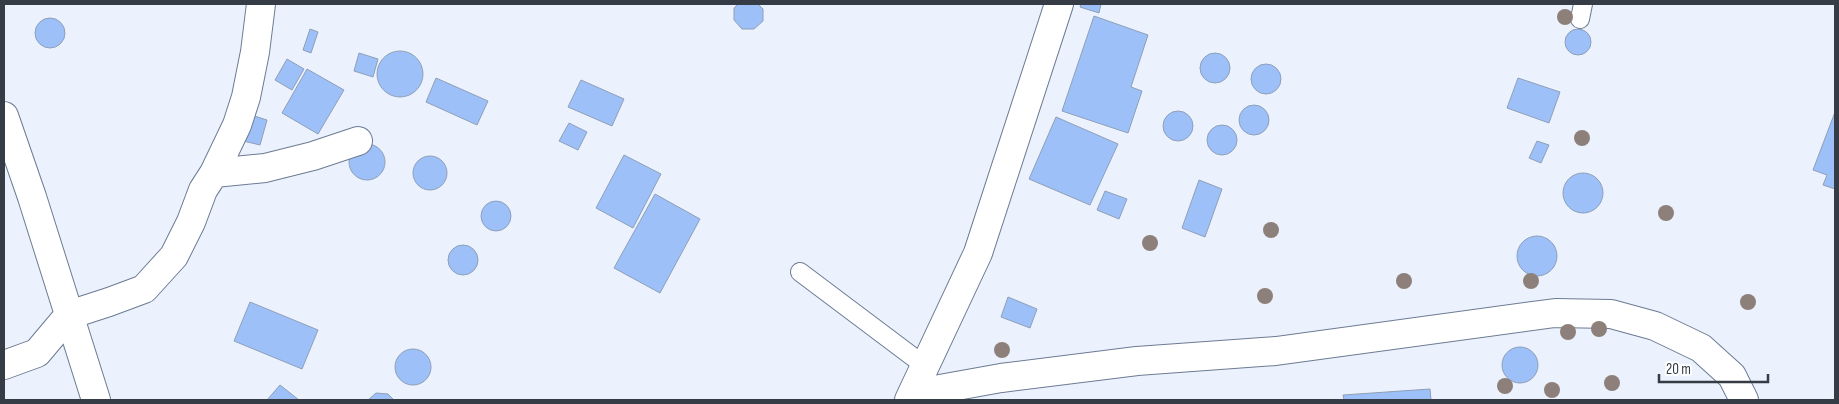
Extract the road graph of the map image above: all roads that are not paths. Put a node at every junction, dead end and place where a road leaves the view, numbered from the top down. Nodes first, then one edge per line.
1 (261, 4) edge
2 (1059, 4) edge
3 (4, 116) edge
4 (358, 141) dead end
5 (214, 173) junction
6 (800, 272) dead end
7 (70, 315) junction
8 (4, 365) edge
9 (925, 366) junction
10 (911, 397) edge
11 (96, 400) edge
12 (1744, 400) edge

1 - 5 street
2 - 9 street
3 - 7 street
4 - 5 street
5 - 7 street
6 - 9 lane
7 - 8 street
7 - 11 street
9 - 10 street
10 - 12 street

